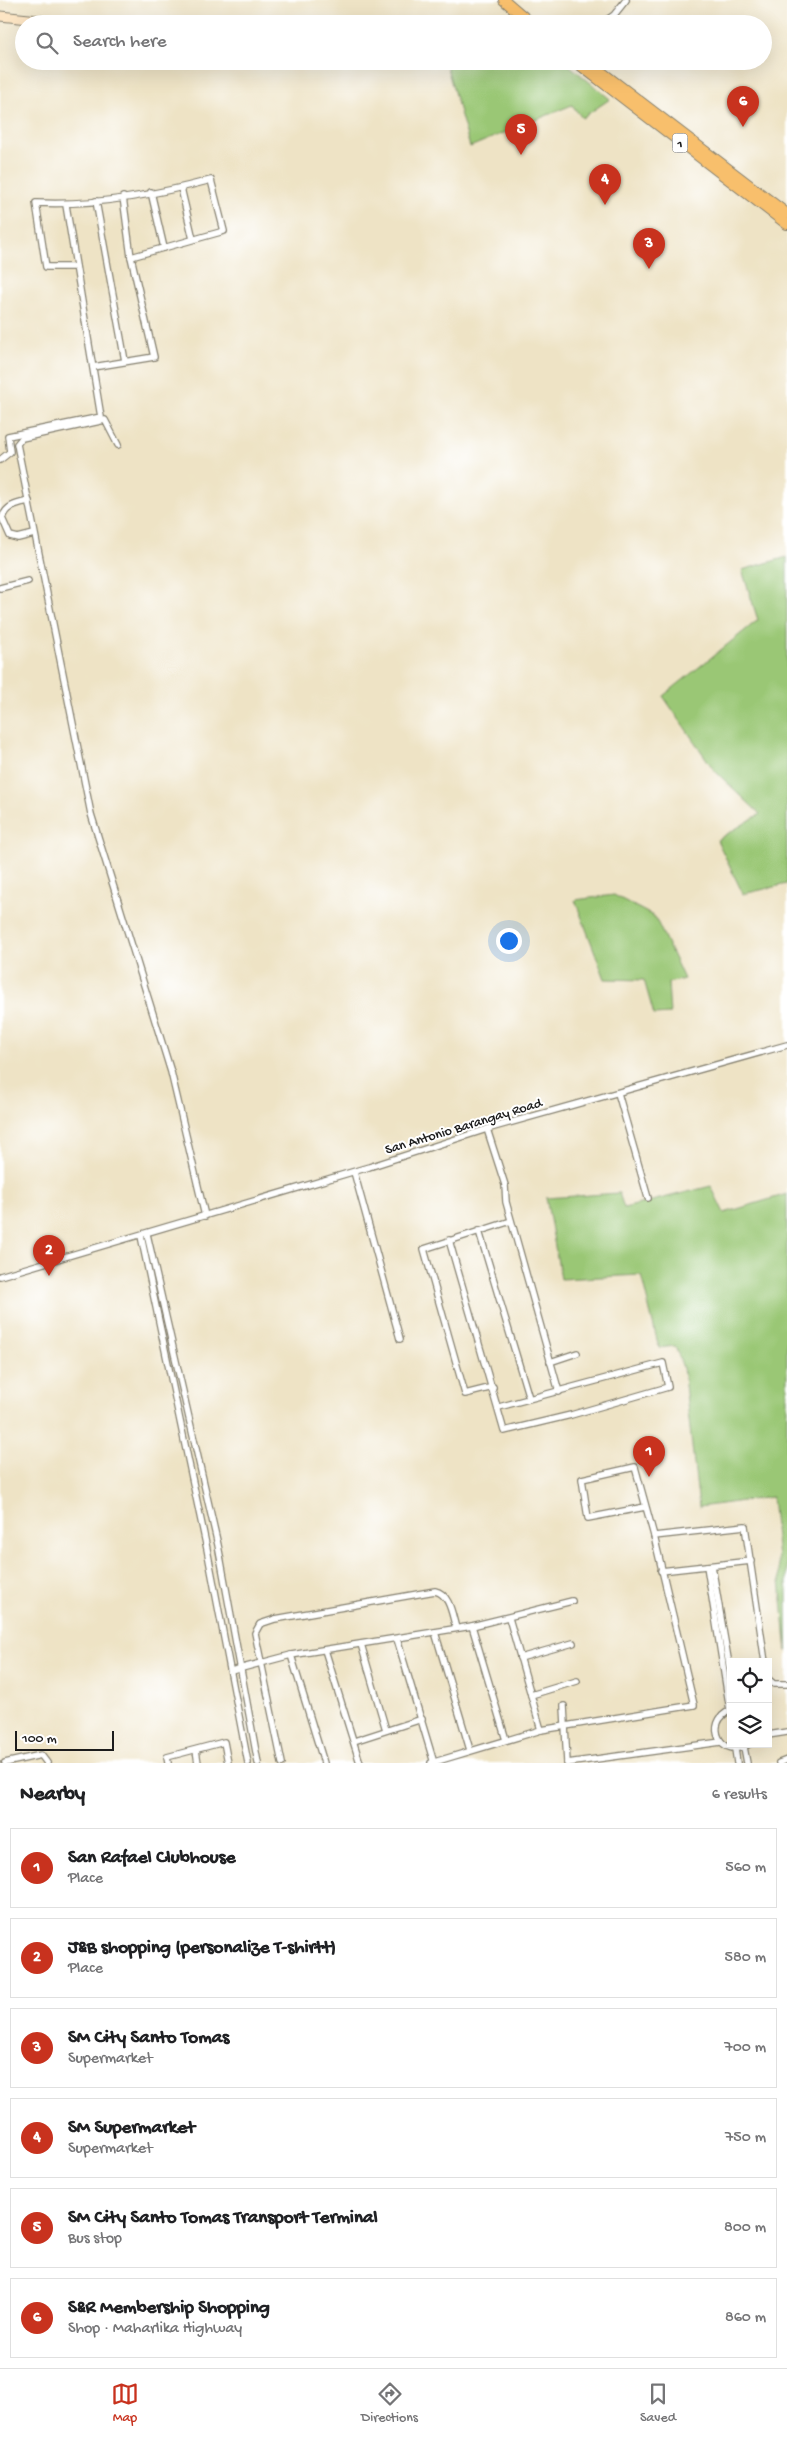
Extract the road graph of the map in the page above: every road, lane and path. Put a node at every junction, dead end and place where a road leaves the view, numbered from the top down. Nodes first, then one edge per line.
1 (504, 0) edge
2 (626, 0) edge
3 (522, 15) edge
4 (614, 15) edge
5 (0, 16) edge
6 (15, 18) edge
7 (587, 70) edge
8 (599, 70) edge
9 (181, 188) junction
10 (151, 192) junction
11 (123, 197) junction
12 (96, 201) junction
13 (66, 204) junction
14 (787, 214) edge
15 (787, 224) edge
16 (194, 239) junction
17 (164, 248) junction
18 (131, 258) junction
19 (76, 267) junction
20 (125, 361) junction
21 (93, 367) junction
22 (118, 445) dead end
23 (0, 460) edge
24 (29, 501) junction
25 (1, 518) edge
26 (2, 528) edge
27 (34, 534) junction
28 (28, 581) dead end
29 (0, 588) edge
30 (787, 1045) edge
31 (618, 1093) junction
32 (487, 1129) junction
33 (354, 1172) junction
34 (648, 1198) dead end
35 (205, 1216) junction
36 (511, 1221) junction
37 (478, 1231) junction
38 (144, 1235) junction
39 (449, 1240) junction
40 (0, 1276) edge
41 (400, 1339) dead end
42 (577, 1353) dead end
43 (550, 1362) junction
44 (493, 1387) junction
45 (559, 1392) junction
46 (529, 1398) junction
47 (499, 1407) junction
48 (646, 1507) junction
49 (654, 1536) junction
50 (751, 1561) junction
51 (709, 1566) junction
52 (661, 1571) junction
53 (572, 1601) dead end
54 (509, 1618) junction
55 (472, 1626) junction
56 (456, 1628) junction
57 (434, 1632) junction
58 (397, 1639) junction
59 (573, 1643) dead end
60 (361, 1644) junction
61 (325, 1650) junction
62 (291, 1656) junction
63 (520, 1658) junction
64 (727, 1658) edge
65 (764, 1658) edge
66 (260, 1663) junction
67 (242, 1669) junction
68 (231, 1671) junction
69 (577, 1681) dead end
70 (772, 1682) edge
71 (787, 1684) edge
72 (531, 1695) junction
73 (730, 1703) edge
74 (564, 1706) dead end
75 (727, 1713) edge
76 (422, 1719) junction
77 (564, 1727) junction
78 (386, 1730) junction
79 (541, 1730) junction
80 (787, 1732) edge
81 (772, 1734) edge
82 (506, 1740) junction
83 (354, 1741) junction
84 (721, 1742) junction
85 (739, 1748) edge
86 (747, 1748) edge
87 (735, 1749) junction
88 (196, 1750) junction
89 (470, 1750) junction
90 (787, 1760) edge
91 (5, 1763) edge
92 (47, 1763) edge
93 (168, 1763) edge
94 (198, 1763) edge
95 (228, 1763) edge
96 (248, 1763) edge
97 (258, 1763) edge
98 (282, 1763) edge
99 (324, 1763) edge
100 (360, 1763) edge
101 (433, 1763) edge
102 (567, 1763) edge
103 (738, 1763) edge
104 (747, 1763) edge
105 (779, 1763) edge

1 - 3 highway
2 - 4 street
5 - 6 street
7 - 15 highway, 1
8 - 14 highway, 1
9 - 10 street
9 - 16 street
9 - 16 street
10 - 11 street
10 - 17 street
11 - 12 street
11 - 18 street
12 - 13 street
12 - 20 street
13 - 19 street
13 - 19 street
16 - 17 street
17 - 18 street
18 - 20 street
19 - 21 street
20 - 21 street
21 - 23 street
22 - 24 street
24 - 25 street
24 - 27 street
25 - 26 street
26 - 27 street
27 - 35 street
28 - 29 street
30 - 31 street, San Antonio Barangay Road
31 - 32 street, San Antonio Barangay Road
31 - 34 street
32 - 33 street, San Antonio Barangay Road
32 - 36 street
33 - 35 street, San Antonio Barangay Road
33 - 41 street
35 - 38 street, San Antonio Barangay Road
36 - 37 street
36 - 43 street
37 - 39 street
37 - 46 street
38 - 40 street, San Antonio Barangay Road
38 - 67 street
38 - 68 street
39 - 44 street
39 - 44 street
42 - 43 street
43 - 45 street
44 - 47 street
45 - 46 street
45 - 47 street
46 - 47 street
48 - 48 street
48 - 49 street
49 - 50 street
49 - 52 street
50 - 51 street
50 - 65 street
51 - 52 street
51 - 64 street
51 - 73 street
52 - 77 street
53 - 54 street
54 - 55 street
54 - 63 street
55 - 56 street
55 - 82 street
56 - 57 street
56 - 66 street
57 - 58 street
57 - 89 street
58 - 60 street
58 - 76 street
59 - 63 street
60 - 61 street
60 - 78 street
61 - 62 street
61 - 83 street
62 - 66 street
62 - 99 street
63 - 72 street
66 - 67 street
66 - 98 street
67 - 68 street
67 - 97 street
68 - 96 street
69 - 72 street
70 - 71 street
72 - 79 street
74 - 77 street
75 - 84 street
76 - 78 street
76 - 101 street
77 - 79 street
77 - 102 street
78 - 83 street
79 - 82 street
80 - 81 street
82 - 89 street
83 - 100 street
84 - 87 street
84 - 102 street
85 - 87 street
86 - 104 street
87 - 103 street
88 - 93 street
88 - 94 street
88 - 95 street
89 - 101 street
90 - 105 street
91 - 92 street

